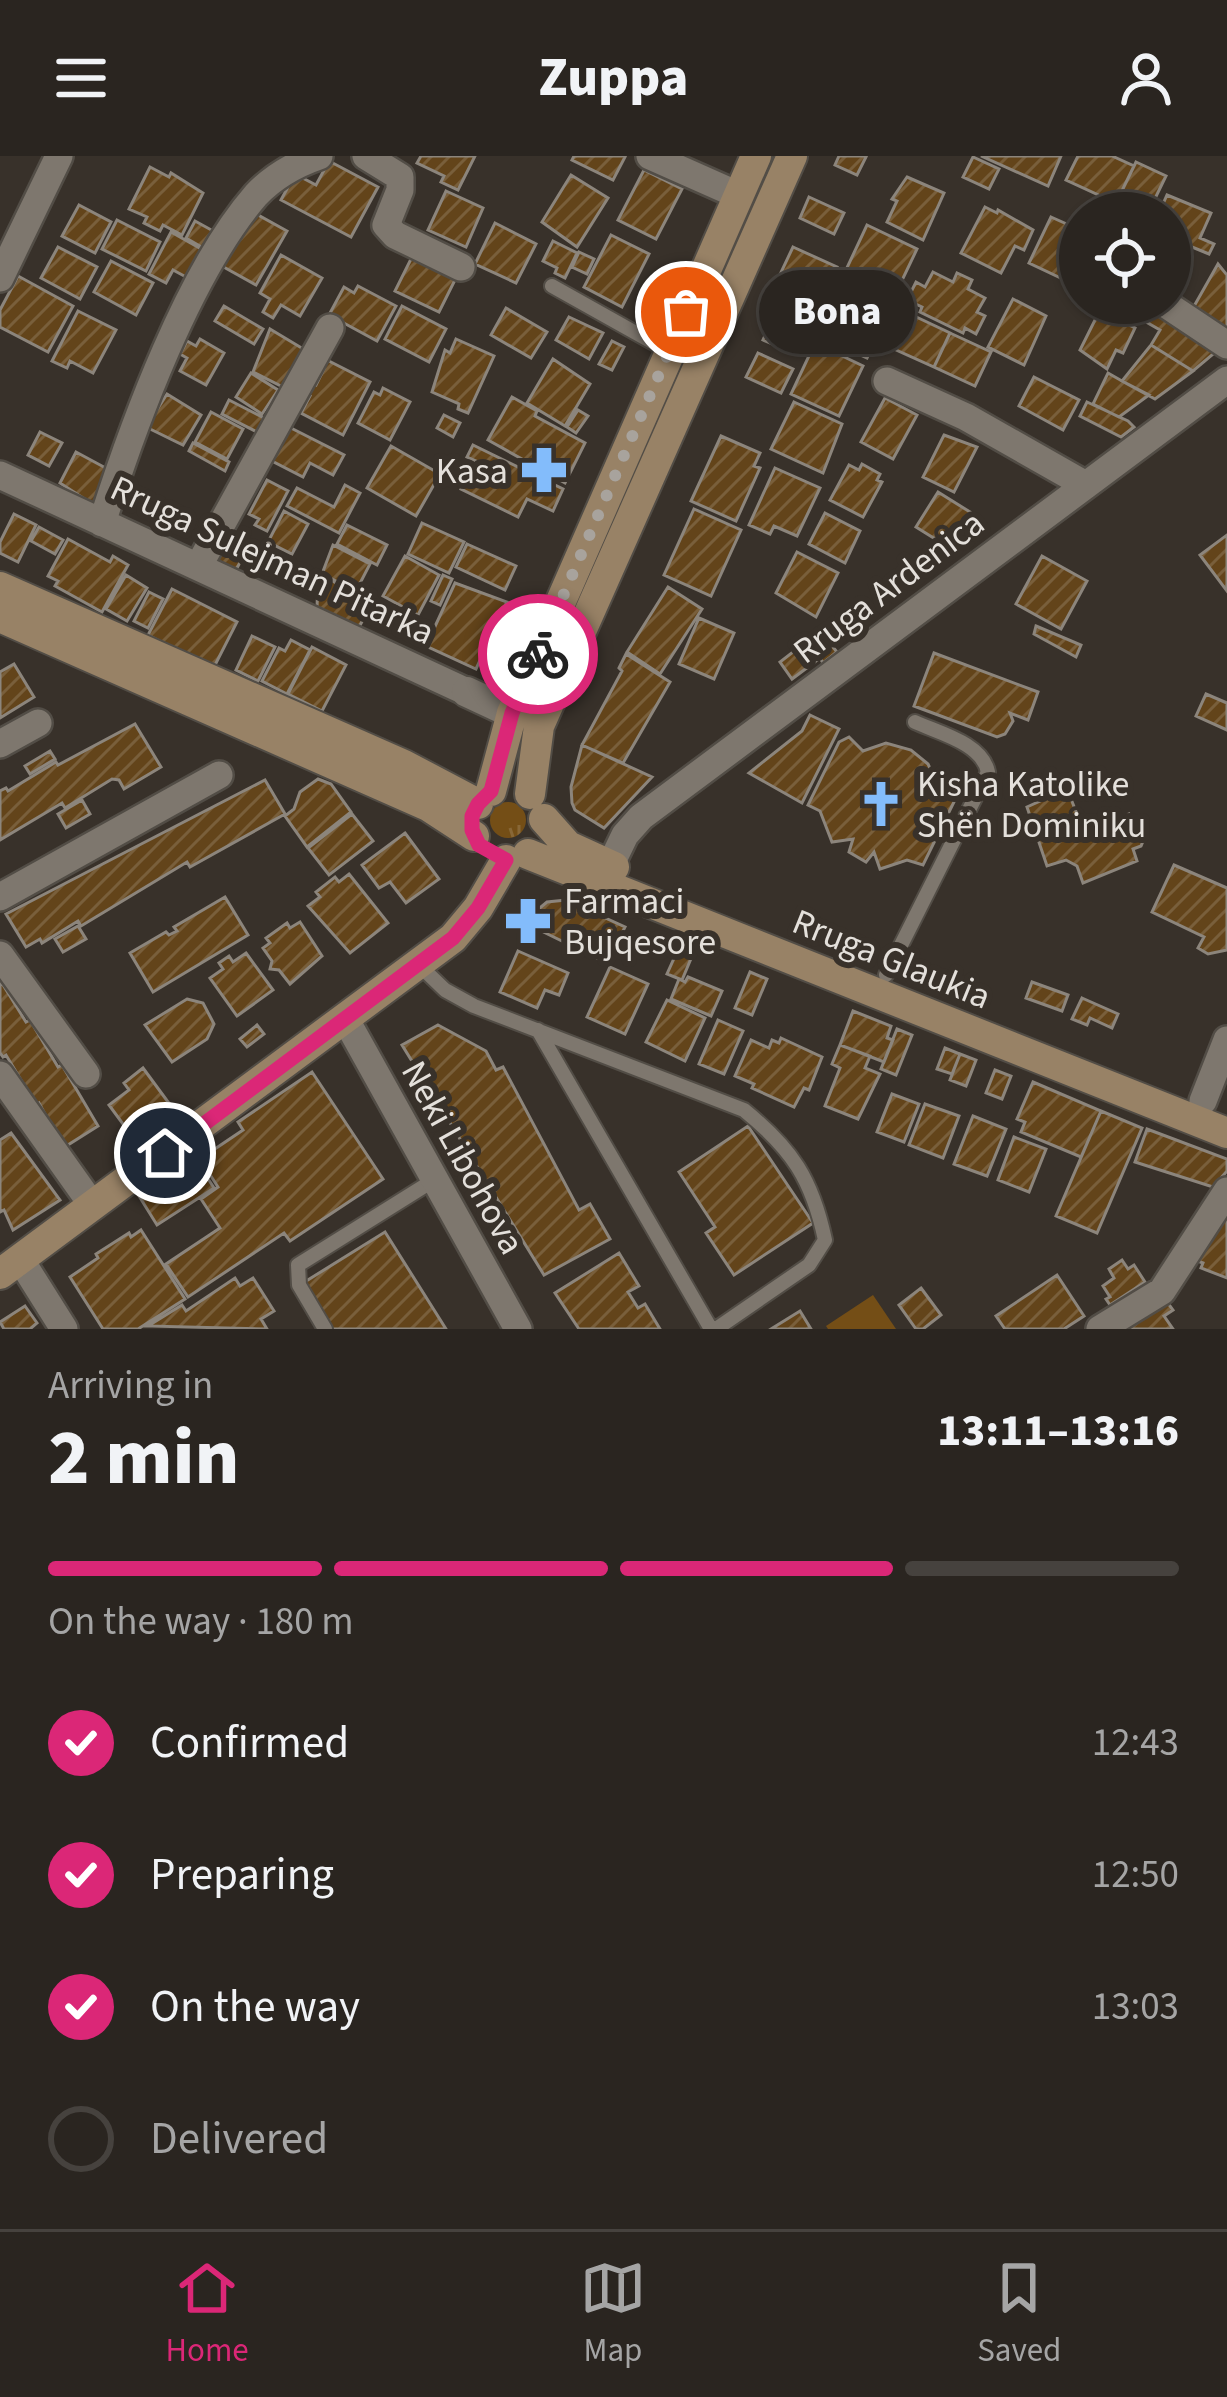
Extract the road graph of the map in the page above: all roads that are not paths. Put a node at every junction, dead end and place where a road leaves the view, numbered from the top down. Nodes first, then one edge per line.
1 (59, 156) edge
2 (319, 156) edge
3 (366, 156) edge
4 (650, 156) edge
5 (756, 156) edge
6 (792, 156) edge
7 (738, 195) junction
8 (461, 267) dead end
9 (0, 278) edge
10 (552, 286) dead end
11 (1191, 321) edge
12 (330, 328) dead end
13 (1227, 345) edge
14 (668, 351) junction
15 (1227, 380) edge
16 (887, 381) dead end
17 (0, 475) edge
18 (1084, 484) junction
19 (102, 523) junction
20 (198, 567) junction
21 (0, 587) edge
22 (0, 617) edge
23 (467, 692) joint
24 (512, 713) junction
25 (915, 722) dead end
26 (38, 723) dead end
27 (0, 743) edge
28 (219, 776) dead end
29 (484, 798) junction
30 (537, 807) junction
31 (474, 836) junction
32 (517, 857) junction
33 (610, 866) junction
34 (0, 897) edge
35 (0, 955) edge
36 (418, 964) junction
37 (886, 975) junction
38 (346, 1020) junction
39 (538, 1030) junction
40 (1227, 1040) edge
41 (86, 1073) dead end
42 (0, 1076) edge
43 (1215, 1106) edge
44 (11, 1114) edge
45 (1227, 1133) edge
46 (434, 1180) junction
47 (1227, 1191) edge
48 (93, 1205) junction
49 (10, 1267) edge
50 (64, 1329) edge
51 (325, 1329) edge
52 (518, 1329) edge
53 (714, 1329) edge
54 (1100, 1329) edge

1 - 9 street
2 - 19 street
3 - 8 street
4 - 7 street
5 - 7 main road
6 - 30 main road
7 - 14 main road
10 - 14 lane
11 - 13 street
12 - 20 street
14 - 24 main road
15 - 18 street, Rruga Ardenica
16 - 18 street
17 - 19 street, Rruga Sulejman Pitarka
18 - 33 street, Rruga Ardenica
19 - 20 street, Rruga Sulejman Pitarka
20 - 23 street, Rruga Sulejman Pitarka
21 - 29 main road
22 - 31 main road
23 - 24 street, Rruga Sulejman Pitarka
24 - 29 main road
25 - 37 lane
26 - 27 street
28 - 34 street
29 - 30 main road
29 - 31 main road
30 - 32 main road
30 - 33 main road, Rruga Glaukia
31 - 32 main road
32 - 36 main road
32 - 45 main road, Rruga Glaukia
33 - 37 main road, Rruga Glaukia
35 - 41 street
36 - 38 main road
36 - 39 lane
37 - 43 main road, Rruga Glaukia
38 - 46 street, Neki Libohova
38 - 48 main road
39 - 53 lane
39 - 53 lane
40 - 43 street
42 - 44 street
44 - 48 street
46 - 51 lane
46 - 52 street, Neki Libohova
47 - 54 street
48 - 49 main road
49 - 50 street

